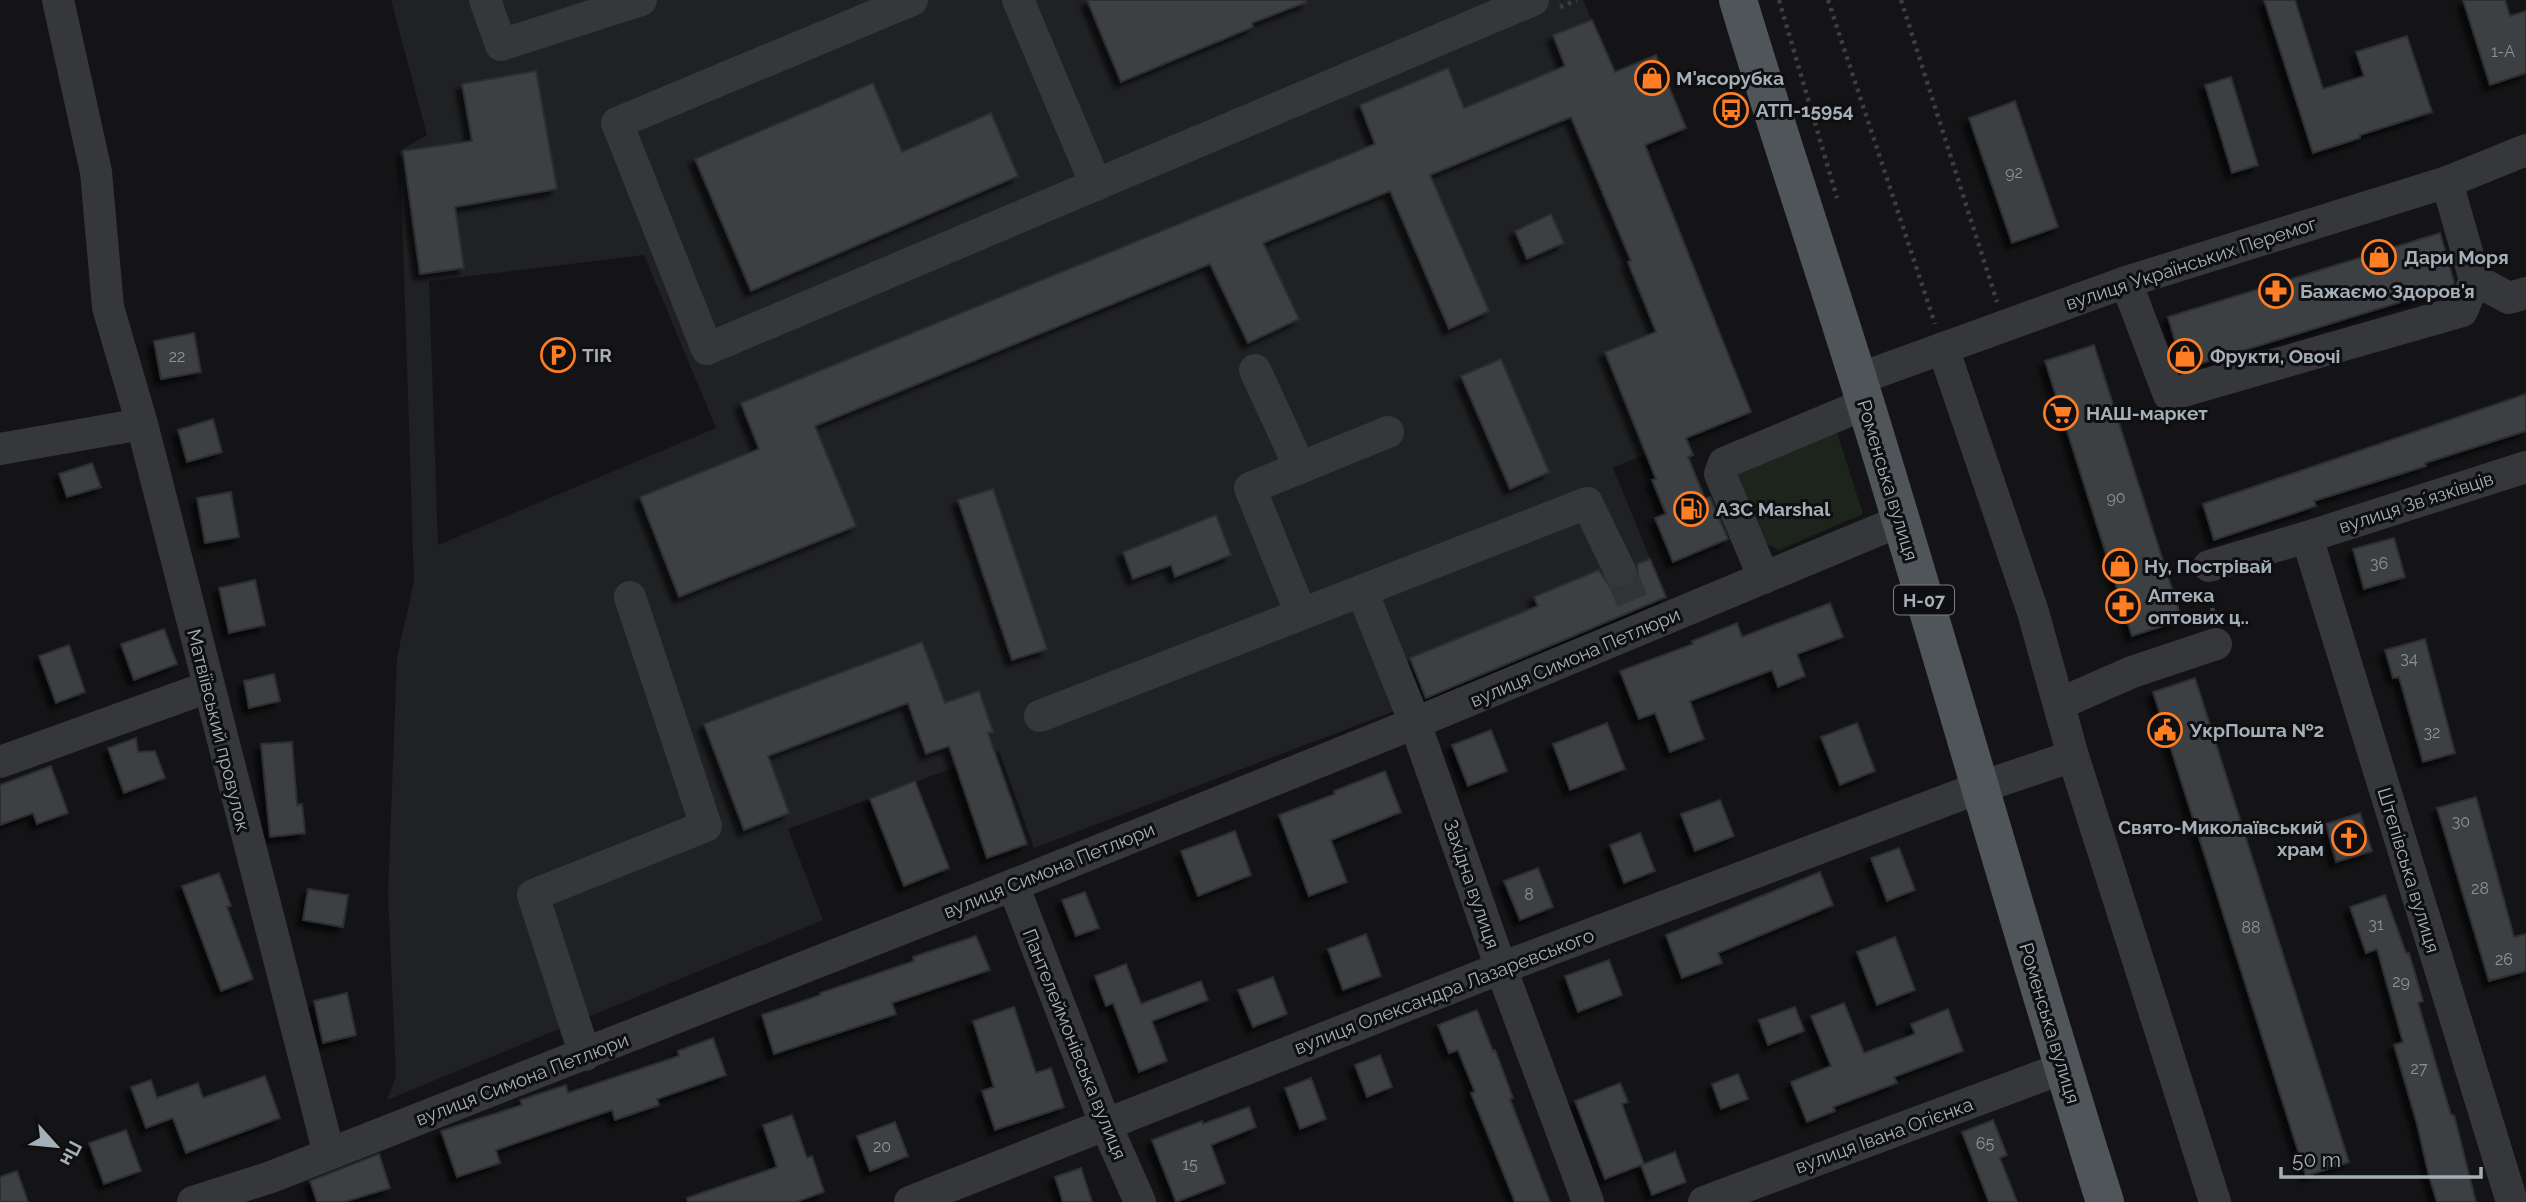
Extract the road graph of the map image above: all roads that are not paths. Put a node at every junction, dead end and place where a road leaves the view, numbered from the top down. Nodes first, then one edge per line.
1 (58, 0) edge
2 (485, 0) edge
3 (641, 0) edge
4 (912, 0) edge
5 (1018, 0) edge
6 (1532, 0) edge
7 (1738, 0) edge
8 (2526, 150) edge
9 (2447, 182) junction
10 (1096, 185) junction
11 (2475, 280) junction
12 (2126, 282) junction
13 (2526, 293) edge
14 (1943, 348) junction
15 (1255, 370) dead end
16 (1862, 392) junction
17 (142, 424) junction
18 (1388, 432) dead end
19 (0, 449) edge
20 (2526, 467) edge
21 (1300, 468) junction
22 (1900, 521) junction
23 (2306, 537) junction
24 (2209, 566) road end
25 (1620, 571) tunnel mouth
26 (1764, 578) junction
27 (1362, 590) junction
28 (630, 597) dead end
29 (1301, 614) junction
30 (2216, 644) road end
31 (208, 687) junction
32 (2059, 704) junction
33 (1040, 716) dead end
34 (1415, 723) junction
35 (2073, 756) junction
36 (0, 762) edge
37 (1981, 787) junction
38 (1013, 885) junction
39 (1501, 968) junction
40 (585, 1055) junction
41 (2063, 1068) junction
42 (1105, 1124) junction
43 (329, 1154) junction
44 (274, 1190) edge
45 (193, 1202) edge
46 (910, 1202) edge
47 (1140, 1202) edge
48 (1588, 1202) edge
49 (1704, 1202) edge
50 (2105, 1202) edge
51 (2215, 1202) edge
52 (2512, 1202) edge

1 - 17 street, Матвіївський провулок
2 - 3 street
4 - 10 street
5 - 10 street
6 - 10 street
7 - 16 main road, Роменська вулиця / Н-07
8 - 9 street, вулиця Українських Перемог
9 - 11 street
9 - 12 street, вулиця Українських Перемог
11 - 12 street
11 - 13 street
12 - 14 street, вулиця Українських Перемог
14 - 16 street, вулиця Українських Перемог
14 - 32 street
15 - 21 street
16 - 22 main road, Роменська вулиця / Н-07
16 - 26 street, вулиця Українських Перемог
17 - 19 street
17 - 31 street, Матвіївський провулок
18 - 21 street
20 - 23 street, вулиця Звʼязківців
21 - 29 street
22 - 26 street, вулиця Симона Петлюри
22 - 37 main road, Роменська вулиця / Н-07
23 - 24 street, вулиця Звʼязківців
23 - 52 street, Штепівська вулиця
25 - 27 street
26 - 34 street, вулиця Симона Петлюри
27 - 29 street
27 - 34 street, Західна вулиця
28 - 40 street
29 - 33 street
30 - 32 street
31 - 36 street
31 - 43 street, Матвіївський провулок
32 - 35 street
34 - 38 street, вулиця Симона Петлюри
34 - 39 street, Західна вулиця
35 - 37 street, вулиця Олександра Лазаревського
35 - 51 street
37 - 39 street, вулиця Олександра Лазаревського
37 - 41 main road, Роменська вулиця / Н-07
38 - 40 street, вулиця Симона Петлюри
38 - 42 street, Пантелеймонівська вулиця
39 - 42 street, вулиця Олександра Лазаревського
39 - 48 street, Західна вулиця
40 - 43 street, вулиця Симона Петлюри
41 - 49 street, вулиця Івана Огієнка
41 - 50 main road, Роменська вулиця / Н-07
42 - 46 street, вулиця Олександра Лазаревського
42 - 47 street, Пантелеймонівська вулиця
43 - 44 street, вулиця Симона Петлюри
44 - 45 street, вулиця Симона Петлюри

